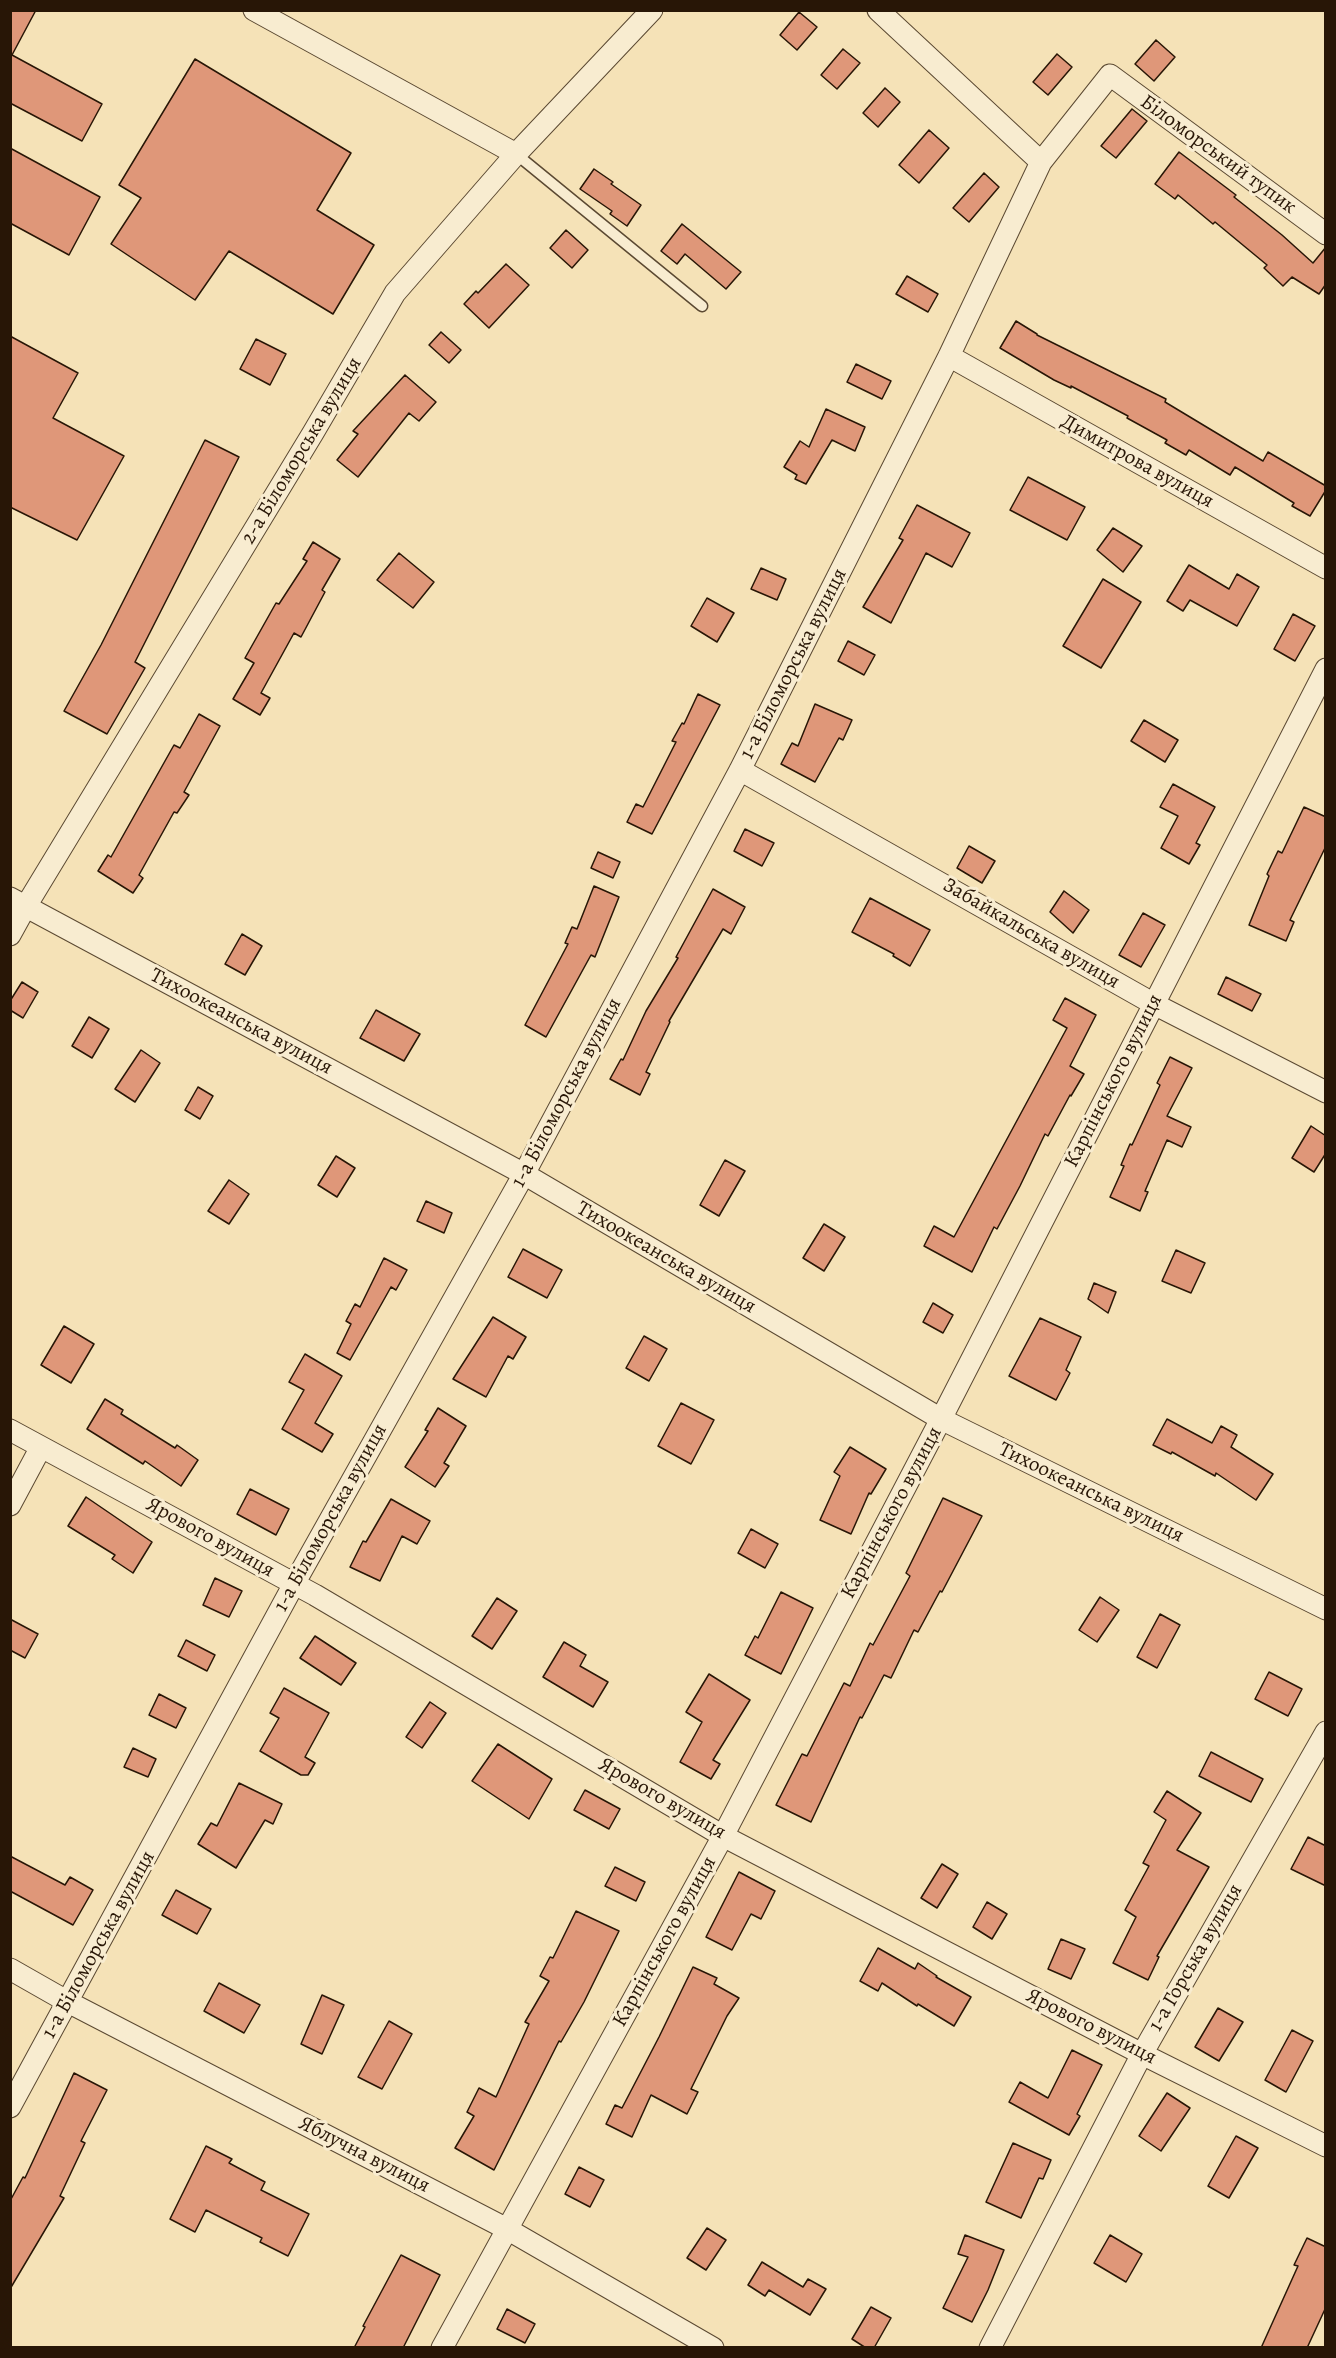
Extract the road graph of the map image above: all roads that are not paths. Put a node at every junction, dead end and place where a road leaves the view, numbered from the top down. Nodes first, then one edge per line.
1 (255, 10) edge
2 (652, 10) edge
3 (878, 10) edge
4 (1110, 75) joint
5 (516, 154) junction
6 (1041, 162) junction
7 (1326, 234) edge
8 (702, 306) dead end
9 (949, 356) junction
10 (1326, 568) edge
11 (1326, 669) edge
12 (740, 770) junction
13 (18, 902) edge
14 (10, 935) edge
15 (1154, 1004) junction
16 (1326, 1092) edge
17 (524, 1174) junction
18 (941, 1419) junction
19 (10, 1430) edge
20 (41, 1447) junction
21 (10, 1504) edge
22 (294, 1584) junction
23 (1326, 1609) edge
24 (1326, 1732) edge
25 (723, 1836) junction
26 (10, 1969) edge
27 (68, 2002) junction
28 (1142, 2054) junction
29 (10, 2107) edge
30 (1326, 2146) edge
31 (507, 2229) junction
32 (442, 2348) edge
33 (713, 2348) edge
34 (990, 2348) edge

1 - 5 street
2 - 5 street, 2-а Біломорська вулиця
3 - 6 street
4 - 6 street, 1-а Біломорська вулиця
4 - 7 street, Біломорський тупик
5 - 8 lane
5 - 13 street, 2-а Біломорська вулиця
6 - 9 street, 1-а Біломорська вулиця
9 - 10 street, Димитрова вулиця
9 - 12 street, 1-а Біломорська вулиця
11 - 15 street, Карпінського вулиця
12 - 15 street, Забайкальська вулиця
12 - 17 street, 1-а Біломорська вулиця
13 - 14 street, 2-а Біломорська вулиця
13 - 17 street, Тихоокеанська вулиця
15 - 16 street, Забайкальська вулиця
15 - 18 street, Карпінського вулиця
17 - 18 street, Тихоокеанська вулиця
17 - 22 street, 1-а Біломорська вулиця
18 - 23 street, Тихоокеанська вулиця
18 - 25 street, Карпінського вулиця
19 - 20 street, Ярового вулиця
20 - 21 street
20 - 22 street, Ярового вулиця
22 - 25 street, Ярового вулиця
22 - 27 street, 1-а Біломорська вулиця
24 - 28 street, 1-а Горська вулиця
25 - 28 street, Ярового вулиця
25 - 31 street, Карпінського вулиця
26 - 27 street, Яблучна вулиця
27 - 29 street, 1-а Біломорська вулиця
27 - 31 street, Яблучна вулиця
28 - 30 street, Ярового вулиця
28 - 34 street, 1-а Горська вулиця
31 - 32 street, Карпінського вулиця
31 - 33 street, Яблучна вулиця

